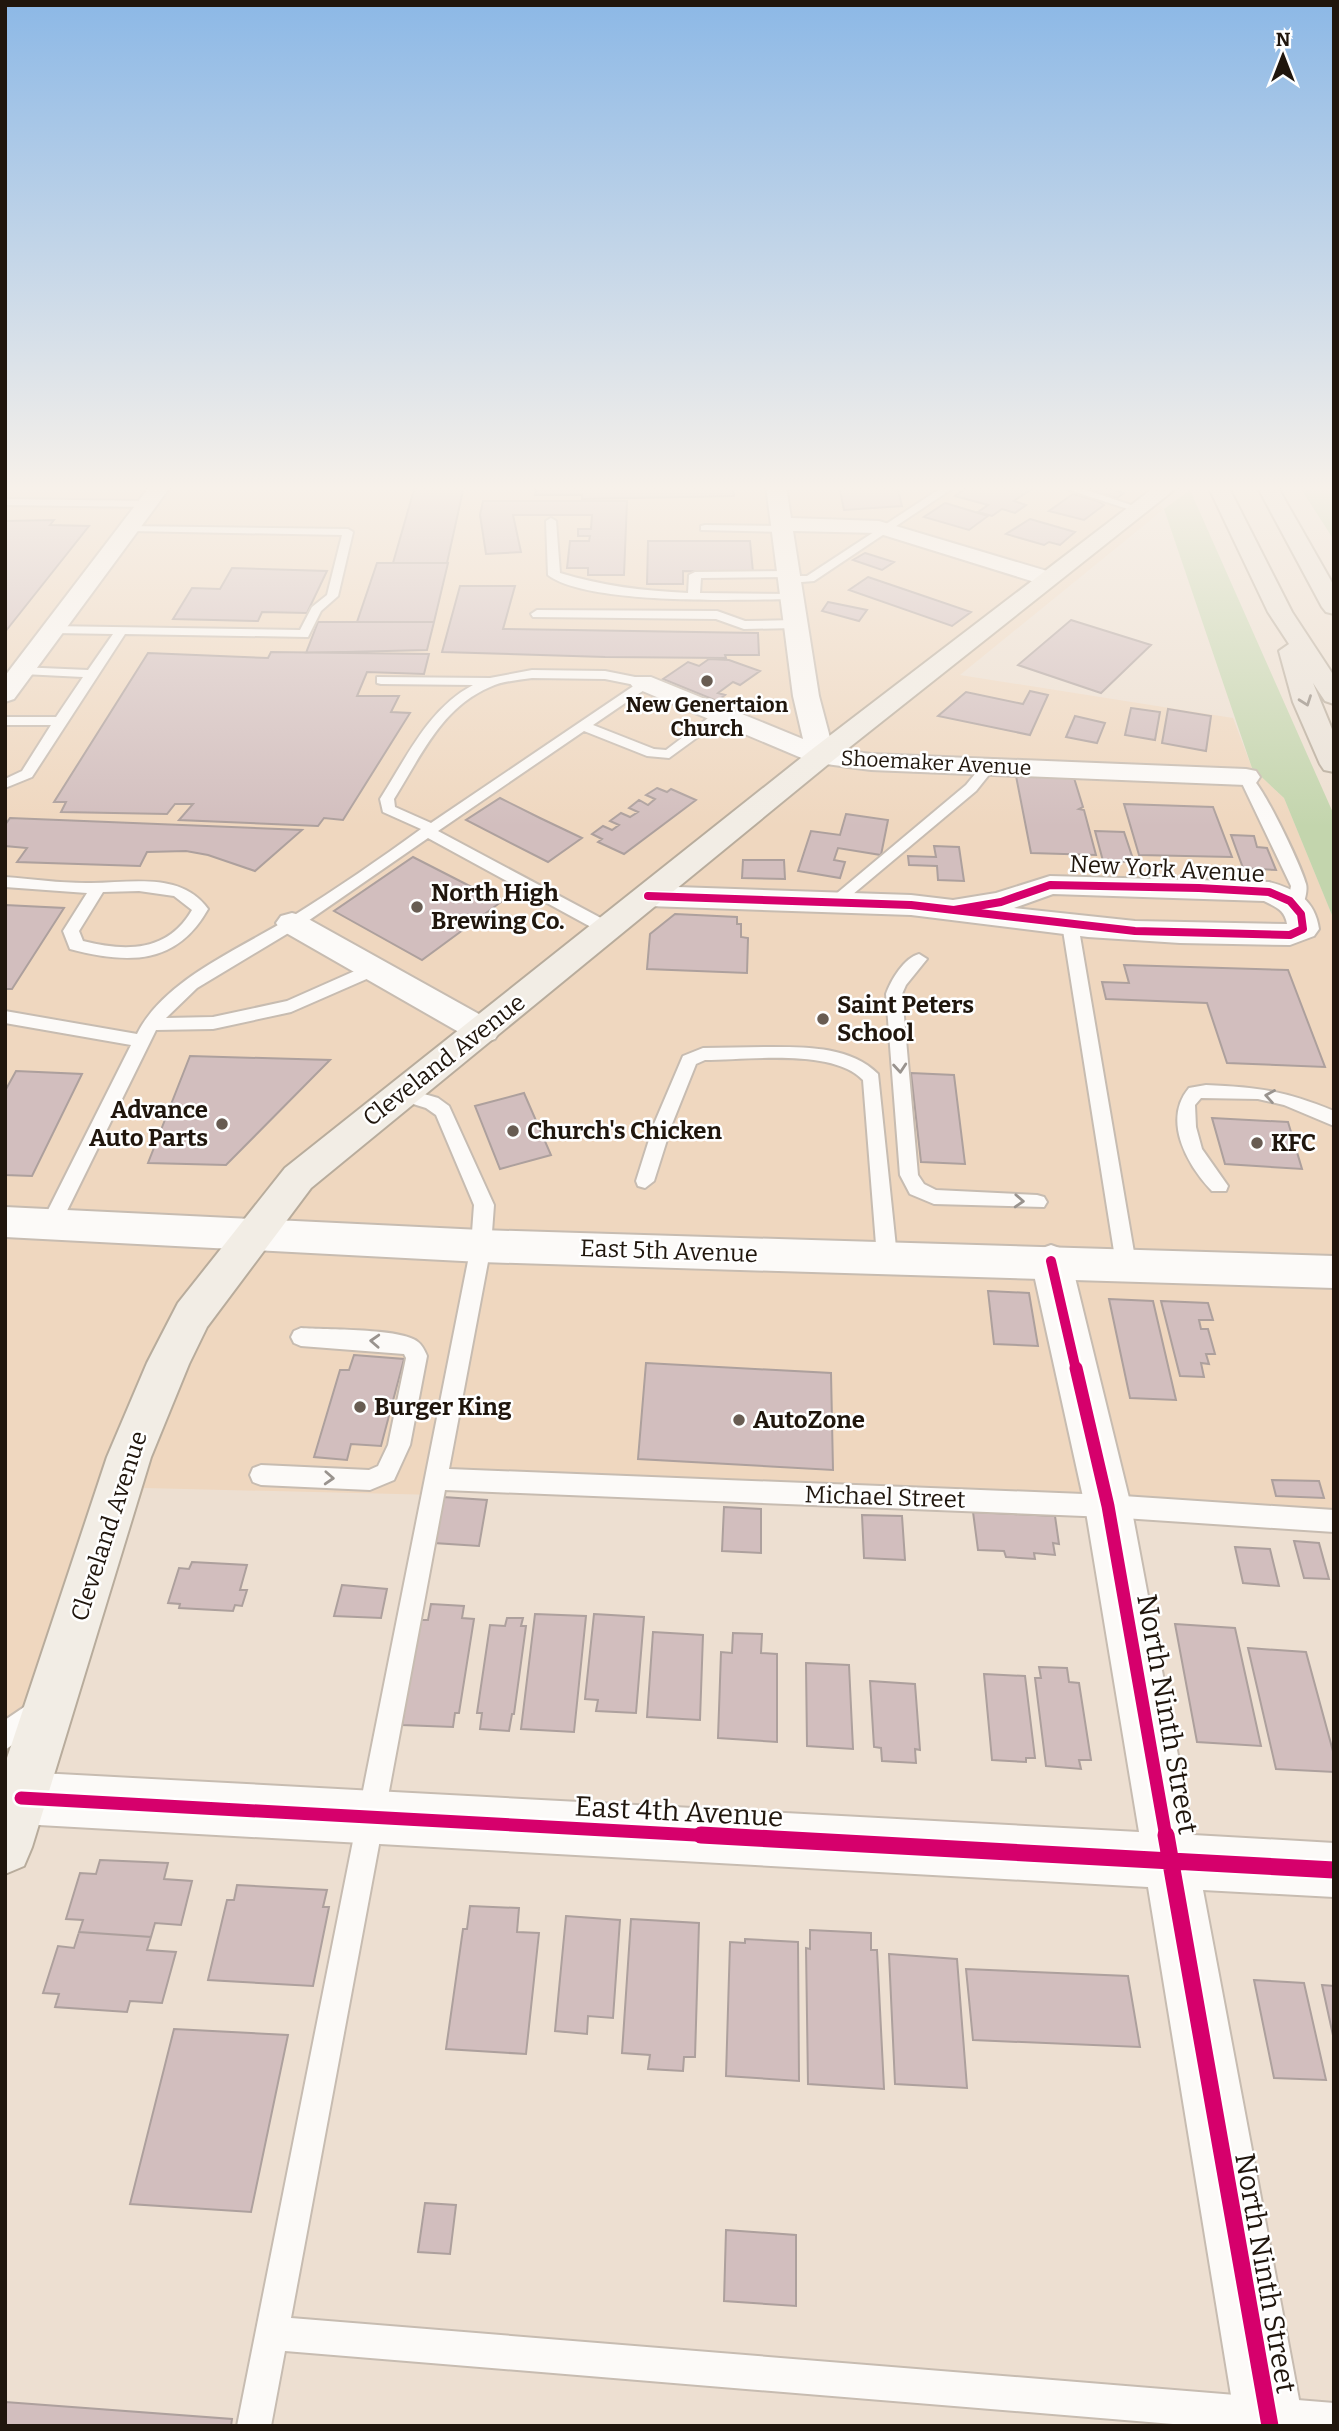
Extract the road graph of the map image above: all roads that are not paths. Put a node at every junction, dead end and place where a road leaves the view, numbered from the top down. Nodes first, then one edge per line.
1 (76, 599) edge
2 (328, 599) edge
3 (792, 599) edge
4 (1023, 599) edge
5 (1274, 599) edge
6 (1280, 612) junction
7 (537, 614) dead end
8 (796, 624) junction
9 (54, 629) junction
10 (122, 630) junction
11 (23, 670) junction
12 (92, 674) junction
13 (381, 680) dead end
14 (490, 681) junction
15 (644, 682) junction
16 (5, 694) edge
17 (1334, 696) edge
18 (721, 715) junction
19 (5, 721) edge
20 (60, 721) junction
21 (583, 726) junction
22 (821, 756) junction
23 (1334, 764) edge
24 (989, 766) junction
25 (1246, 777) joint
26 (5, 784) edge
27 (429, 830) junction
28 (5, 882) edge
29 (98, 888) junction
30 (649, 896) junction
31 (835, 902) junction
32 (1295, 908) junction
33 (954, 910) junction
34 (292, 923) junction
35 (1070, 924) junction
36 (608, 929) junction
37 (919, 959) dead end
38 (372, 970) junction
39 (5, 1017) edge
40 (150, 1024) junction
41 (483, 1031) junction
42 (142, 1041) junction
43 (400, 1093) junction
44 (1334, 1119) edge
45 (645, 1181) dead end
46 (1219, 1186) dead end
47 (1037, 1202) dead end
48 (5, 1222) edge
49 (51, 1224) junction
50 (254, 1232) junction
51 (481, 1246) junction
52 (887, 1256) junction
53 (1051, 1261) junction
54 (1126, 1264) junction
55 (1334, 1272) edge
56 (301, 1337) dead end
57 (261, 1475) dead end
58 (436, 1479) junction
59 (1108, 1506) junction
60 (1334, 1521) edge
61 (55, 1695) junction
62 (5, 1737) edge
63 (21, 1798) junction
64 (371, 1816) junction
65 (5, 1847) edge
66 (1171, 1861) junction
67 (1334, 1870) edge
68 (271, 2333) junction
69 (1269, 2420) edge
70 (1334, 2420) edge
71 (254, 2426) edge

1 - 9 street
2 - 10 lane
3 - 8 street
4 - 22 main road, Cleveland Avenue
5 - 6 highway
6 - 17 highway
6 -> 23 highway
7 - 8 lane
8 - 22 street
9 - 10 lane
9 - 11 street
10 - 12 lane
11 - 12 lane
11 - 16 street
12 - 20 lane
13 - 14 lane
14 - 15 lane
14 - 27 lane
15 - 18 street, Shoemaker Avenue
15 - 21 lane
18 - 21 lane
18 - 22 street, Shoemaker Avenue
19 - 20 lane
20 - 26 lane
21 - 27 lane
22 - 24 street, Shoemaker Avenue
22 - 30 main road, Cleveland Avenue
24 - 25 street, Shoemaker Avenue
24 - 31 lane
25 - 32 lane
27 - 34 lane
27 - 36 lane
28 - 29 lane
29 - 29 lane
30 - 31 street, New York Avenue
30 - 36 main road, Cleveland Avenue
31 - 33 street, New York Avenue
32 - 33 street, New York Avenue
32 - 35 street, New York Avenue
33 - 35 street, New York Avenue
34 - 38 street
34 - 40 lane
35 - 54 lane
36 - 41 main road, Cleveland Avenue
37 -> 47 lane
38 - 40 lane
38 - 41 street
39 - 42 lane
40 - 42 lane
41 - 43 main road, Cleveland Avenue
42 - 49 lane
43 - 50 main road, Cleveland Avenue
43 - 51 lane
44 -> 46 lane
45 - 52 lane
48 - 49 street, East 5th Avenue
49 - 50 street, East 5th Avenue
50 - 51 street, East 5th Avenue
50 - 61 main road, Cleveland Avenue
51 - 52 street, East 5th Avenue
51 - 58 lane
52 - 53 street, East 5th Avenue
53 - 54 street, East 5th Avenue
53 - 59 street, North Ninth Street
54 - 55 street, East 5th Avenue
57 -> 56 lane
58 - 59 lane, Michael Street
58 - 64 lane
59 - 60 lane, Michael Street
59 - 66 street, North Ninth Street
61 - 62 lane
61 - 63 main road, Cleveland Avenue
63 - 64 street, East 4th Avenue
63 - 65 main road, Cleveland Avenue
64 - 66 street, East 4th Avenue
64 - 68 lane
66 - 67 street, East 4th Avenue
66 - 69 street, North Ninth Street
68 - 69 lane
68 - 71 lane
69 - 70 lane

